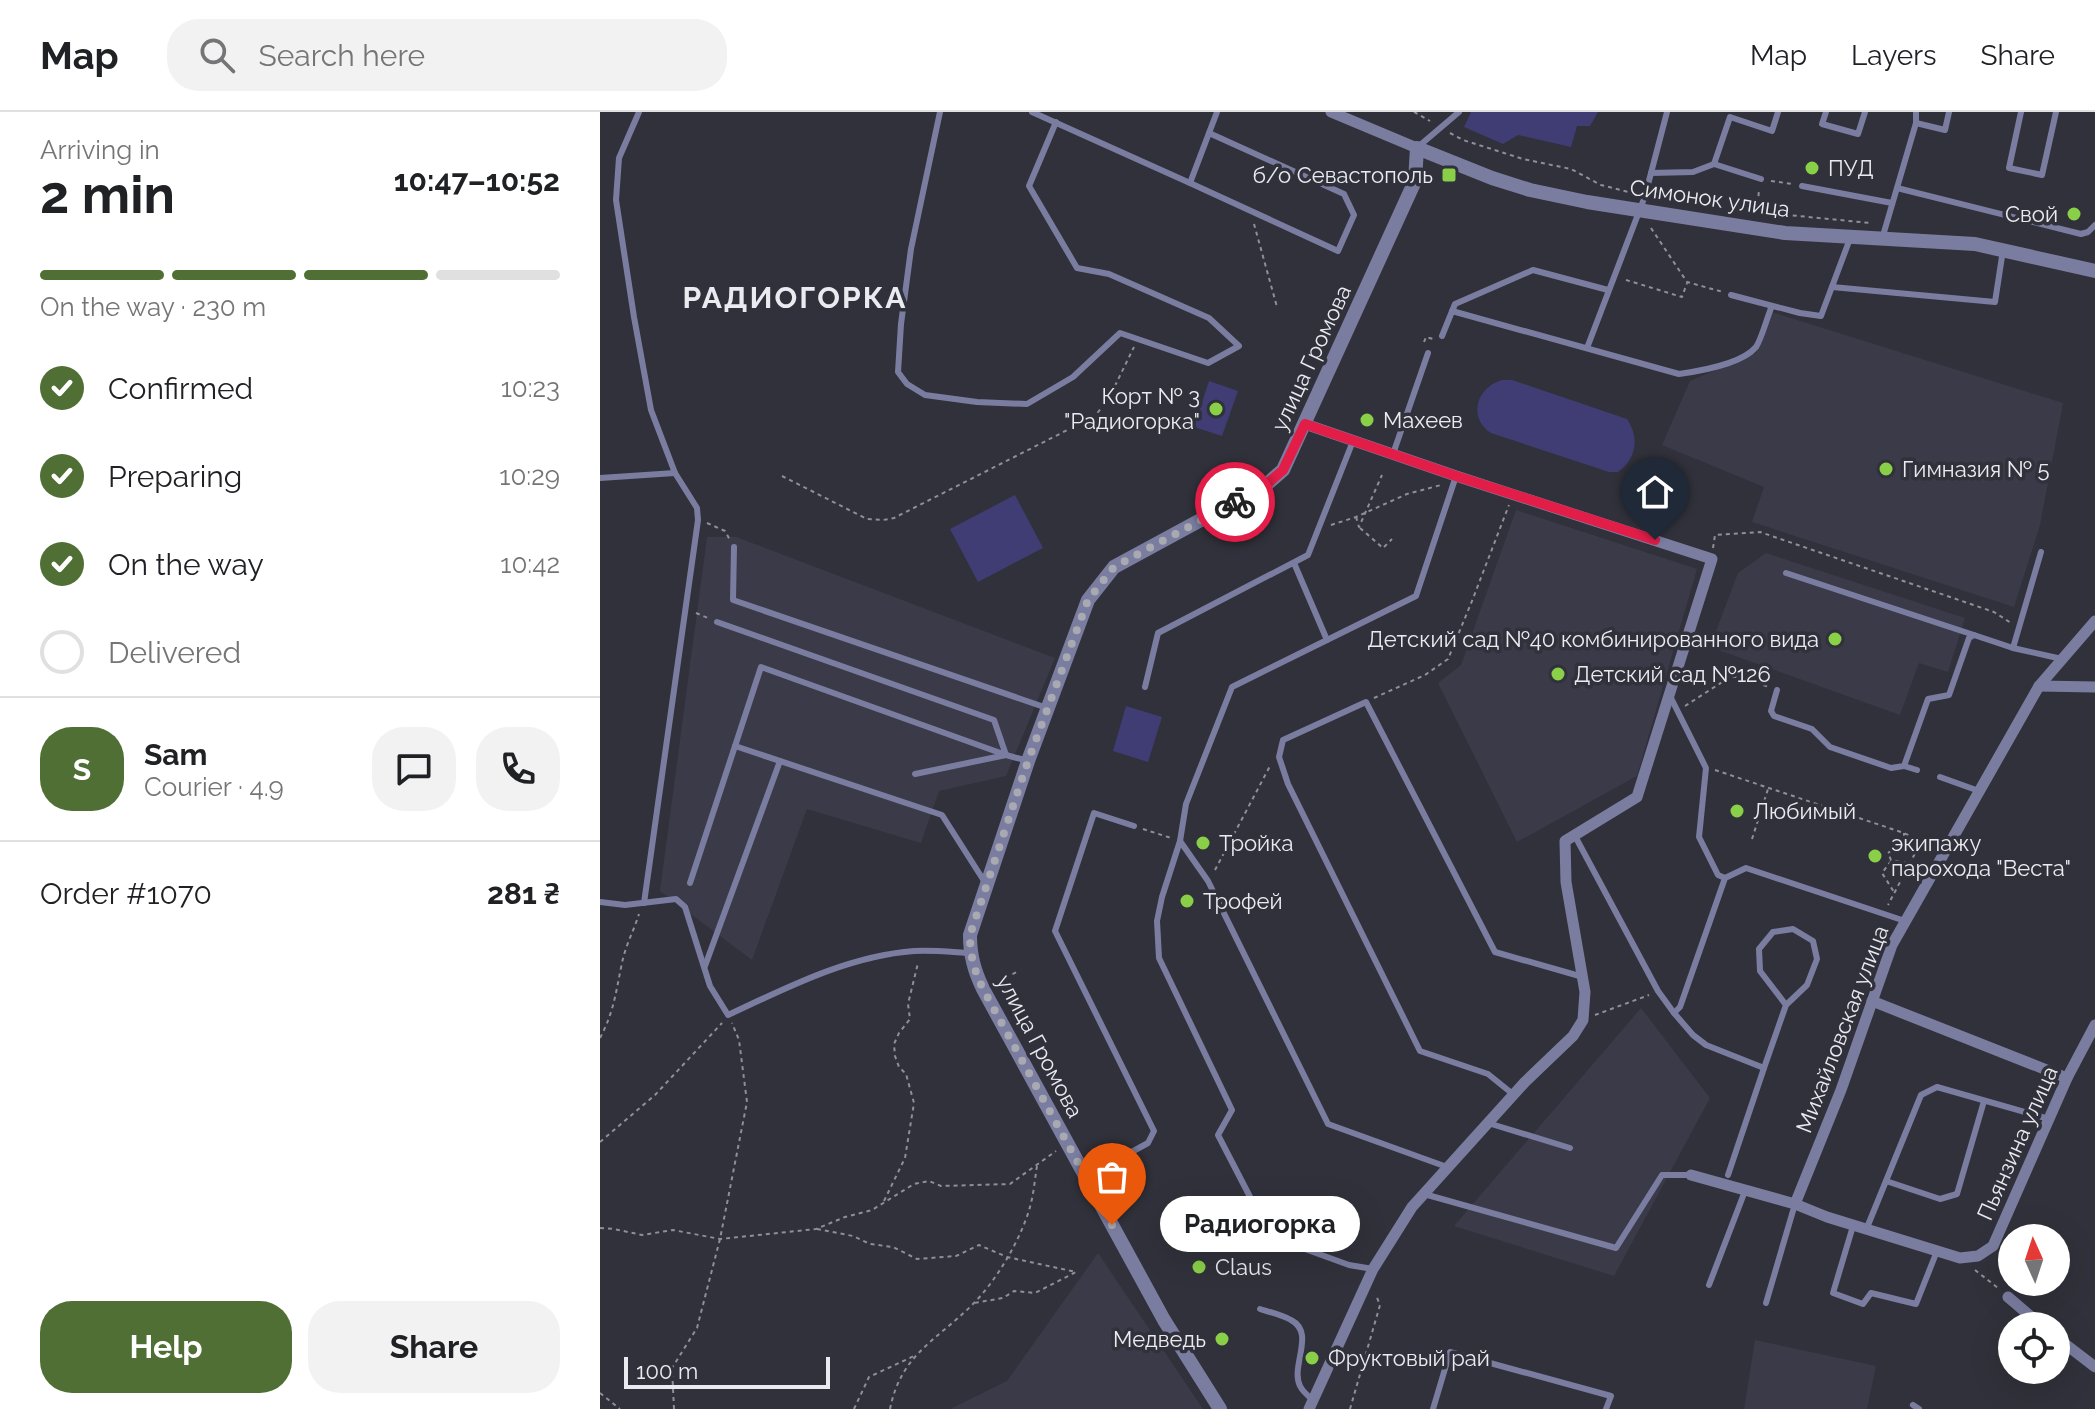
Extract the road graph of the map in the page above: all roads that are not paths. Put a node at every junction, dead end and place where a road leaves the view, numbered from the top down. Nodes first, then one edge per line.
1 (639, 112) edge
2 (940, 112) edge
3 (1032, 112) edge
4 (1217, 112) edge
5 (1331, 112) edge
6 (1459, 112) edge
7 (1667, 112) edge
8 (1778, 112) edge
9 (1826, 112) edge
10 (1865, 112) edge
11 (1916, 112) edge
12 (1949, 112) edge
13 (2021, 112) edge
14 (2056, 112) edge
15 (1056, 122) junction
16 (1916, 123) junction
17 (1209, 133) junction
18 (1417, 148) junction
19 (1714, 164) junction
20 (1651, 173) junction
21 (1761, 179) road end
22 (1190, 183) junction
23 (1802, 186) road end
24 (1897, 188) junction
25 (1892, 203) junction
26 (1640, 211) junction
27 (2095, 225) edge
28 (1884, 232) junction
29 (1851, 236) junction
30 (2003, 250) junction
31 (2094, 272) edge
32 (1832, 287) junction
33 (1608, 290) junction
34 (1731, 295) road end
35 (1772, 306) junction
36 (1452, 311) junction
37 (1442, 336) dead end
38 (1587, 348) junction
39 (1428, 353) dead end
40 (1305, 424) junction
41 (1353, 441) junction
42 (1393, 454) junction
43 (675, 473) junction
44 (600, 478) edge
45 (1455, 479) junction
46 (734, 547) road end
47 (2041, 552) dead end
48 (1294, 563) junction
49 (1786, 573) dead end
50 (2095, 621) edge
51 (717, 622) road end
52 (1974, 635) junction
53 (1327, 640) junction
54 (2013, 648) junction
55 (2062, 659) junction
56 (2039, 686) junction
57 (1145, 687) dead end
58 (2095, 687) edge
59 (1777, 690) road end
60 (1670, 696) junction
61 (1049, 708) junction
62 (735, 746) junction
63 (1006, 755) junction
64 (780, 761) junction
65 (1028, 761) junction
66 (1904, 766) junction
67 (1917, 770) dead end
68 (915, 774) dead end
69 (1940, 777) dead end
70 (1979, 791) junction
71 (1134, 826) dead end
72 (1575, 836) junction
73 (1180, 841) junction
74 (1725, 878) junction
75 (690, 883) dead end
76 (986, 884) junction
77 (600, 902) edge
78 (644, 903) junction
79 (1905, 921) junction
80 (970, 953) junction
81 (705, 966) junction
82 (1583, 977) junction
83 (1872, 1001) junction
84 (1786, 1005) junction
85 (1674, 1013) junction
86 (2095, 1025) edge
87 (1764, 1068) junction
88 (2067, 1078) junction
89 (1514, 1095) junction
90 (1984, 1101) junction
91 (2049, 1119) junction
92 (1488, 1123) junction
93 (1570, 1148) dead end
94 (1447, 1167) junction
95 (1691, 1175) joint
96 (1728, 1175) dead end
97 (1086, 1177) junction
98 (1886, 1181) junction
99 (1745, 1191) junction
100 (1424, 1194) junction
101 (1795, 1204) junction
102 (1853, 1226) junction
103 (1866, 1230) junction
104 (1937, 1251) junction
105 (1372, 1272) junction
106 (1709, 1285) dead end
107 (2008, 1297) road end
108 (1766, 1303) dead end
109 (1260, 1309) dead end
110 (2026, 1312) edge
111 (2070, 1348) edge
112 (2095, 1367) edge
113 (1311, 1404) edge
114 (1220, 1409) edge
115 (1433, 1409) edge
116 (1606, 1409) edge

1 - 43 lane
2 - 15 lane
3 - 15 lane
4 - 17 lane
5 - 18 street, Симонок улица
6 - 18 lane
7 - 20 lane
8 - 19 lane
9 - 10 lane
11 - 16 lane
12 - 16 lane
13 - 14 lane
15 - 22 lane
16 - 24 lane
17 - 22 lane
17 - 22 lane
18 - 26 street, Симонок улица
18 - 40 street, улица Громова
19 - 20 lane
19 - 21 lane
20 - 26 lane
23 - 25 lane
24 - 25 lane
24 - 27 lane
25 - 28 lane
26 - 29 street, Симонок улица
26 - 33 lane
28 - 29 street, Симонок улица
28 - 30 street, Симонок улица
29 - 32 lane
30 - 31 street, Симонок улица
30 - 32 lane
32 - 35 lane
33 - 36 lane
33 - 38 lane
34 - 35 lane
35 - 38 lane
36 - 37 lane
36 - 38 lane
39 - 42 lane
40 - 41 street
40 - 61 street, улица Громова
41 - 42 street
41 - 48 lane
42 - 45 street
43 - 44 lane
43 - 78 lane
45 - 53 lane
45 - 60 street
46 - 61 lane
47 - 54 lane
48 - 53 lane
48 - 57 lane
49 - 52 lane
50 - 55 street, Михайловская улица
51 - 63 lane
52 - 54 lane
52 - 66 lane
53 - 73 lane
54 - 55 lane
55 - 56 street, Михайловская улица
56 - 58 street
56 - 70 street, Михайловская улица
59 - 66 lane
60 - 72 street
60 - 74 lane
61 - 65 street, улица Громова
62 - 63 lane
62 - 64 lane
62 - 75 lane
63 - 65 lane
63 - 68 lane
64 - 76 lane
64 - 81 lane
65 - 76 street, улица Громова
66 - 67 lane
69 - 70 lane
70 - 79 street, Михайловская улица
71 - 97 lane
72 - 82 street
72 - 85 lane
73 - 94 lane
73 - 105 lane
74 - 79 lane
74 - 85 lane
76 - 80 street, улица Громова
77 - 78 lane
78 - 81 lane
79 - 83 street, Михайловская улица
80 - 81 lane
80 - 97 street, улица Громова
82 - 89 street
82 - 89 lane
83 - 88 street
83 - 101 street, Михайловская улица
84 - 84 lane
84 - 87 lane
85 - 87 lane
86 - 88 street, Пьянзина улица
87 - 96 lane
88 - 91 street, Пьянзина улица
89 - 92 street
90 - 91 lane
90 - 98 lane
90 - 98 lane
91 - 104 street, Пьянзина улица
92 - 93 lane
92 - 94 street
94 - 100 street
95 - 99 street
95 - 100 lane
97 - 114 street, улица Громова
98 - 103 lane
99 - 101 street
99 - 106 lane
100 - 105 street
101 - 102 street
101 - 108 lane
102 - 103 street
102 - 104 lane
103 - 104 street
105 - 113 street
107 - 110 street
109 - 113 lane
111 - 112 street
115 - 116 lane

